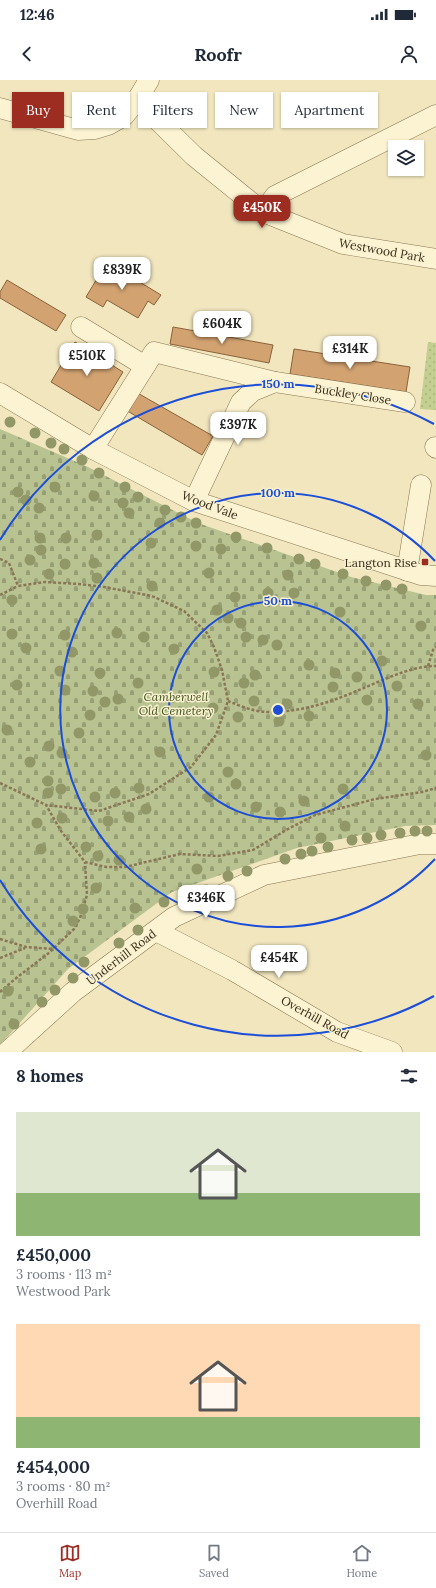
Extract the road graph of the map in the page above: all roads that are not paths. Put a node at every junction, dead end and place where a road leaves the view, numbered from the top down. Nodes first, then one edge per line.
1 (149, 80) edge
2 (137, 100) junction
3 (0, 108) edge
4 (436, 115) edge
5 (263, 212) junction
6 (436, 259) edge
7 (81, 327) dead end
8 (145, 366) junction
9 (275, 382) junction
10 (0, 393) edge
11 (405, 402) dead end
12 (93, 449) junction
13 (421, 485) dead end
14 (194, 501) junction
15 (407, 571) junction
16 (436, 576) edge
17 (436, 844) edge
18 (156, 931) junction
19 (7, 1052) edge
20 (392, 1052) edge

1 - 2 street
2 - 3 street
2 - 5 street, Westwood Park
4 - 5 street
5 - 6 street, Westwood Park
7 - 8 street
8 - 9 street, Buckley Close
8 - 12 street, Buckley Close
9 - 11 street, Buckley Close
9 - 14 street
10 - 12 street, Wood Vale
12 - 14 street, Wood Vale
13 - 15 street
14 - 15 street, Wood Vale
15 - 16 street, Wood Vale
17 - 18 street, Underhill Road
18 - 19 street, Underhill Road
18 - 20 street, Overhill Road

